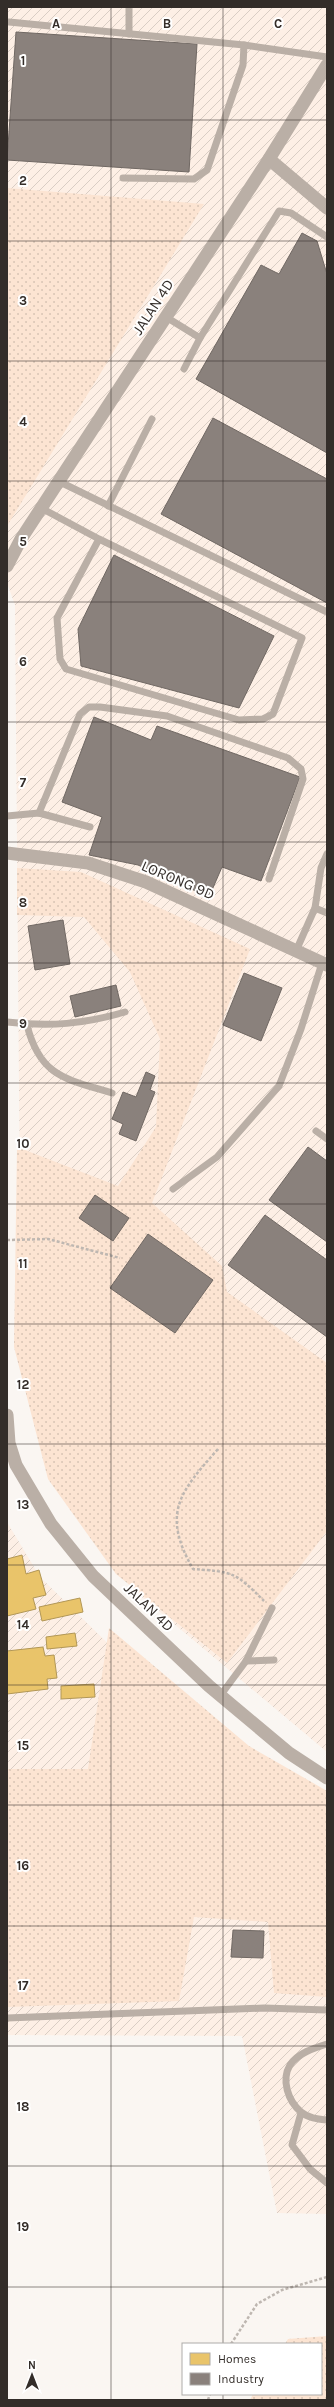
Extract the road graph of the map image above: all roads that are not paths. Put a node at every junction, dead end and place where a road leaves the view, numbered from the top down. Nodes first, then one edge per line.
1 (129, 7) edge
2 (9, 22) dead end
3 (129, 34) junction
4 (244, 45) junction
5 (327, 56) edge
6 (327, 65) edge
7 (269, 159) junction
8 (123, 178) dead end
9 (327, 208) edge
10 (327, 236) edge
11 (166, 317) junction
12 (200, 338) junction
13 (184, 369) dead end
14 (152, 419) dead end
15 (58, 481) junction
16 (108, 506) junction
17 (41, 508) junction
18 (99, 539) junction
19 (7, 566) edge
20 (327, 612) edge
21 (39, 813) junction
22 (7, 816) edge
23 (90, 827) dead end
24 (7, 853) edge
25 (327, 854) edge
26 (269, 879) dead end
27 (315, 908) junction
28 (327, 913) edge
29 (296, 951) junction
30 (324, 964) edge
31 (125, 1012) dead end
32 (7, 1022) edge
33 (27, 1025) junction
34 (112, 1093) dead end
35 (316, 1131) dead end
36 (327, 1139) edge
37 (173, 1189) dead end
38 (7, 1415) edge
39 (272, 1608) road end
40 (274, 1660) dead end
41 (246, 1661) junction
42 (220, 1696) junction
43 (327, 1778) edge
44 (327, 2010) edge
45 (7, 2018) edge
46 (327, 2044) edge
47 (301, 2113) junction
48 (327, 2120) edge
49 (327, 2183) edge

1 - 3 lane
2 - 3 lane
3 - 4 lane
4 - 5 lane
4 - 8 lane
6 - 7 street, JALAN 4D
7 - 9 street
7 - 11 street, JALAN 4D
10 - 12 lane
11 - 12 lane
11 - 15 street, JALAN 4D
12 - 13 lane
14 - 16 lane
15 - 16 lane
15 - 17 street, JALAN 4D
16 - 20 lane
17 - 18 lane
17 - 19 street, JALAN 4D
18 - 18 lane
21 - 22 lane
21 - 23 lane
21 - 26 lane
24 - 29 street, LORONG 9D
25 - 27 lane
27 - 28 lane
27 - 29 lane
29 - 30 street, LORONG 9D
30 - 37 lane
31 - 33 lane
32 - 33 lane
33 - 34 lane
35 - 36 lane
38 - 42 street, JALAN 4D
39 - 41 lane
40 - 41 lane
41 - 42 lane
42 - 43 street, JALAN 4D
44 - 45 lane
46 - 47 lane
47 - 48 lane
47 - 49 lane

